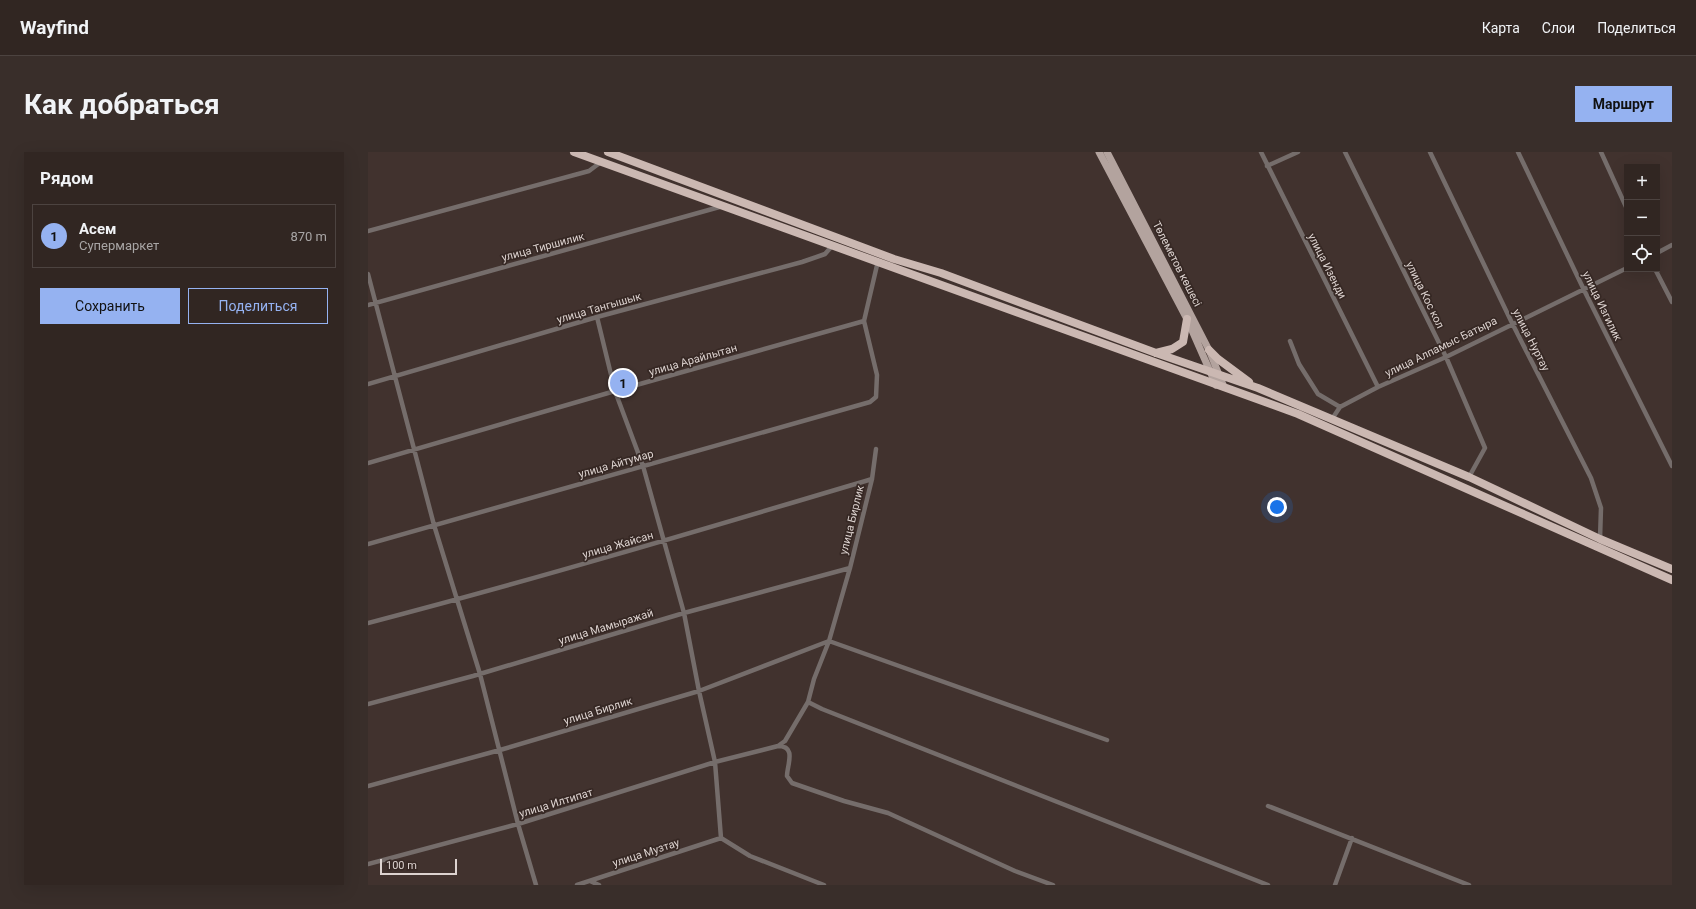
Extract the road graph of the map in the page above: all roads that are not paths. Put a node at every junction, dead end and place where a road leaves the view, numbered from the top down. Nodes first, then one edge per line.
1 (574, 152) edge
2 (608, 152) edge
3 (1099, 152) edge
4 (1107, 152) edge
5 (1261, 152) edge
6 (1298, 152) edge
7 (1345, 152) edge
8 (1430, 152) edge
9 (1518, 152) edge
10 (1601, 152) edge
11 (601, 162) junction
12 (1267, 166) junction
13 (1624, 202) edge
14 (723, 206) junction
15 (368, 230) edge
16 (1672, 245) edge
17 (832, 246) junction
18 (1660, 251) edge
19 (879, 253) junction
20 (877, 262) junction
21 (1624, 270) edge
22 (1657, 272) edge
23 (368, 274) edge
24 (1584, 290) junction
25 (376, 302) junction
26 (1672, 302) edge
27 (368, 304) edge
28 (597, 318) junction
29 (1187, 319) junction
30 (864, 321) junction
31 (1512, 323) junction
32 (1290, 341) dead end
33 (1209, 350) junction
34 (1156, 353) junction
35 (1446, 357) junction
36 (1216, 374) junction
37 (396, 376) junction
38 (368, 384) edge
39 (1220, 386) junction
40 (1378, 387) junction
41 (1258, 388) junction
42 (615, 391) junction
43 (1340, 407) junction
44 (1332, 419) junction
45 (876, 449) dead end
46 (414, 450) junction
47 (368, 463) edge
48 (643, 466) junction
49 (1672, 466) edge
50 (1469, 477) junction
51 (872, 479) junction
52 (434, 525) junction
53 (1600, 539) junction
54 (663, 541) junction
55 (368, 544) edge
56 (850, 568) junction
57 (1672, 569) edge
58 (1672, 580) edge
59 (458, 600) junction
60 (684, 613) junction
61 (368, 623) edge
62 (829, 641) junction
63 (480, 674) junction
64 (699, 691) junction
65 (808, 702) junction
66 (368, 704) edge
67 (1107, 740) dead end
68 (778, 746) junction
69 (500, 750) junction
70 (715, 762) junction
71 (368, 786) edge
72 (1268, 806) dead end
73 (518, 824) junction
74 (721, 838) junction
75 (1352, 838) junction
76 (368, 864) edge
77 (590, 881) junction
78 (536, 885) edge
79 (577, 885) edge
80 (599, 885) edge
81 (824, 885) edge
82 (1053, 885) edge
83 (1268, 885) edge
84 (1335, 885) edge
85 (1469, 885) edge

1 - 11 highway
2 - 19 highway
3 - 29 main road, Төлеметов көшесі
4 - 33 main road, Төлеметов көшесі
5 - 12 street, улица Изенди
6 - 12 street
7 - 35 street, улица Кос кол
8 - 31 street, улица Нуртау
9 - 24 street, улица Изгилик
10 - 13 street
11 - 14 highway
11 - 15 street
12 - 40 street, улица Изенди
14 - 17 highway
14 - 25 street, улица Тиршилик
16 - 18 street
17 - 20 highway
17 - 28 street, улица Тангышык
19 - 20 street
19 - 34 highway
20 - 30 street
20 - 39 highway
21 - 24 street, улица Алпамыс Батыра
22 - 26 street
23 - 25 street
24 - 31 street, улица Алпамыс Батыра
24 - 49 street, улица Изгилик
25 - 27 street, улица Тиршилик
25 - 37 street
28 - 37 street, улица Тангышык
28 - 42 street
29 - 34 highway
29 - 36 main road, Төлеметов көшесі
30 - 42 street, улица Арайлытан
30 - 48 street, улица Айтумар
31 - 35 street, улица Алпамыс Батыра
31 - 53 street, улица Нуртау
32 - 43 street
33 - 36 main road, Төлеметов көшесі
33 - 41 highway
34 - 36 highway
35 - 40 street, улица Алпамыс Батыра
35 - 50 street, улица Кос кол
36 - 39 main road, Төлеметов көшесі
36 - 41 highway
37 - 38 street, улица Тангышык
37 - 46 street
39 - 58 highway
40 - 43 street, улица Алпамыс Батыра
41 - 44 highway
42 - 46 street, улица Арайлытан
42 - 48 street
43 - 44 street, улица Алпамыс Батыра
44 - 50 highway
45 - 51 street, улица Бирлик
46 - 47 street, улица Арайлытан
46 - 52 street
48 - 52 street, улица Айтумар
48 - 54 street
50 - 53 highway
51 - 54 street, улица Жайсан
51 - 56 street, улица Бирлик
52 - 55 street, улица Айтумар
52 - 59 street
53 - 57 highway
54 - 59 street, улица Жайсан
54 - 60 street
56 - 60 street, улица Мамыражай
56 - 62 street, улица Бирлик
59 - 61 street, улица Жайсан
59 - 63 street
60 - 63 street, улица Мамыражай
60 - 64 street
62 - 64 street, улица Бирлик
62 - 65 street, улица Бирлик
62 - 67 street
63 - 66 street, улица Мамыражай
63 - 69 street
64 - 69 street, улица Бирлик
64 - 70 street
65 - 68 street, улица Бирлик
65 - 83 street
68 - 70 street, улица Илтипат
68 - 82 street
69 - 71 street, улица Бирлик
69 - 73 street
70 - 73 street, улица Илтипат
70 - 74 street
72 - 75 street
73 - 76 street, улица Илтипат
73 - 78 street
74 - 77 street, улица Музтау
74 - 81 street
75 - 84 street
75 - 85 street
77 - 79 street, улица Музтау
77 - 80 street

